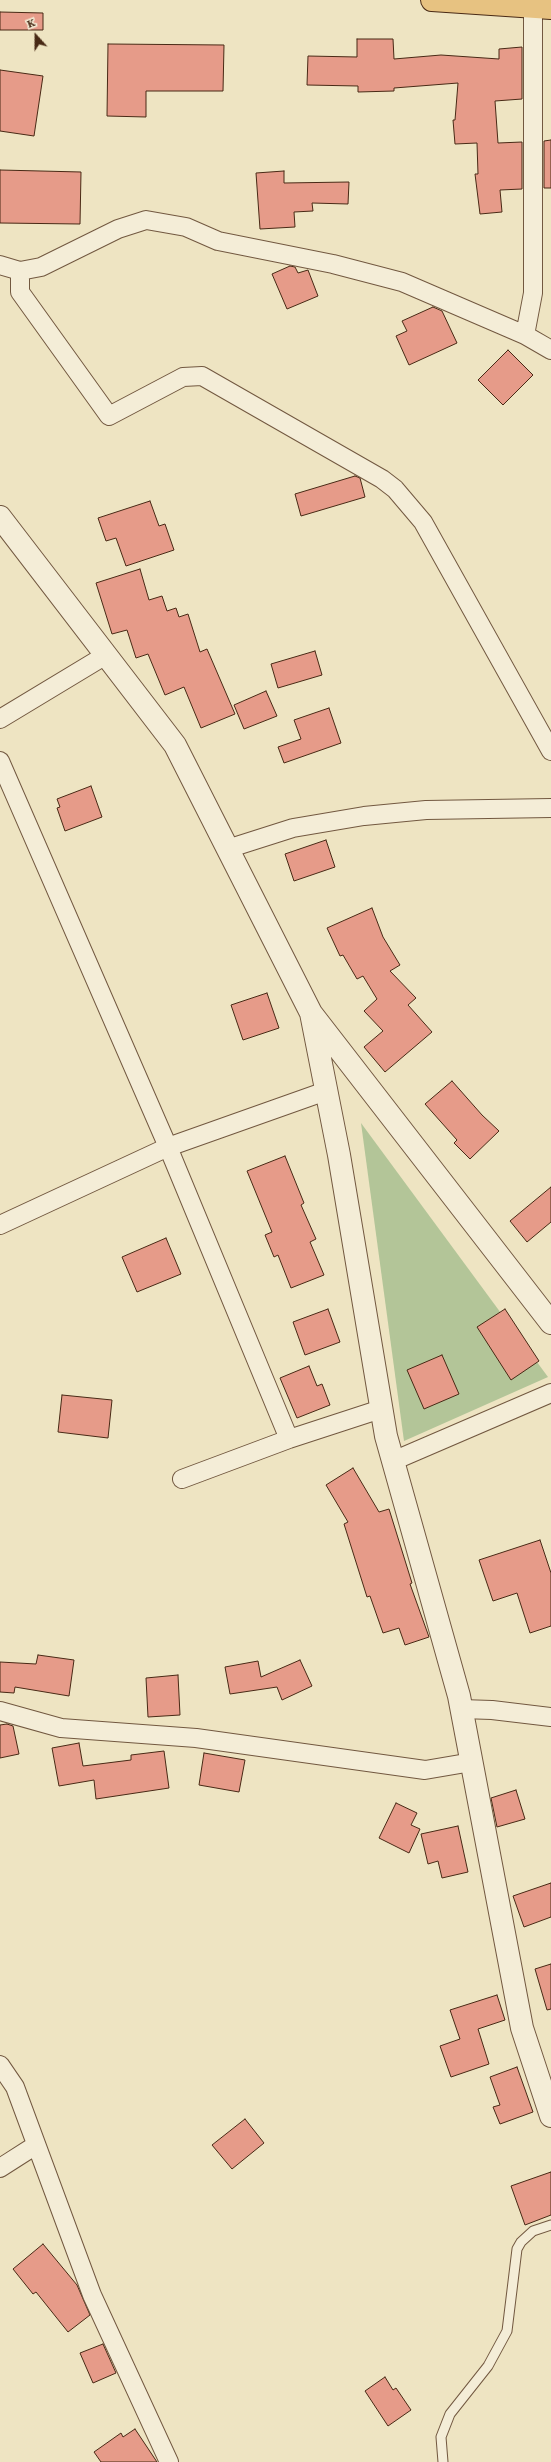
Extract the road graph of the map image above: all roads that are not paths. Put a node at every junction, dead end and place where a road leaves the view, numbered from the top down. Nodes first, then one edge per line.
1 (432, 0) edge
2 (542, 8) edge
3 (0, 265) edge
4 (20, 271) junction
5 (525, 335) junction
6 (551, 350) edge
7 (0, 517) edge
8 (106, 656) junction
9 (0, 719) edge
10 (544, 725) edge
11 (551, 751) edge
12 (0, 761) edge
13 (551, 808) edge
14 (227, 849) junction
15 (311, 1013) junction
16 (326, 1091) junction
17 (168, 1147) junction
18 (0, 1225) edge
19 (551, 1324) edge
20 (551, 1393) edge
21 (382, 1409) junction
22 (289, 1439) junction
23 (393, 1461) junction
24 (182, 1479) dead end
25 (461, 1709) junction
26 (0, 1711) edge
27 (551, 1717) edge
28 (472, 1762) junction
29 (0, 2065) edge
30 (551, 2116) edge
31 (36, 2145) junction
32 (0, 2168) edge
33 (551, 2225) edge
34 (169, 2462) edge
35 (443, 2462) edge

1 - 2 highway
2 - 5 street
3 - 4 street
4 - 5 street
4 - 10 street
5 - 6 street
7 - 8 street
8 - 9 street
8 - 14 street
10 - 11 street
12 - 17 street
13 - 14 street
14 - 15 street
15 - 16 street
15 - 19 street
16 - 17 street
16 - 21 street
17 - 18 street
17 - 22 street
20 - 23 street
21 - 22 street
21 - 23 street
22 - 24 street
23 - 25 street
25 - 27 street
25 - 28 street
26 - 28 street
28 - 30 street
29 - 31 street
31 - 32 street
31 - 34 street
33 - 35 lane

